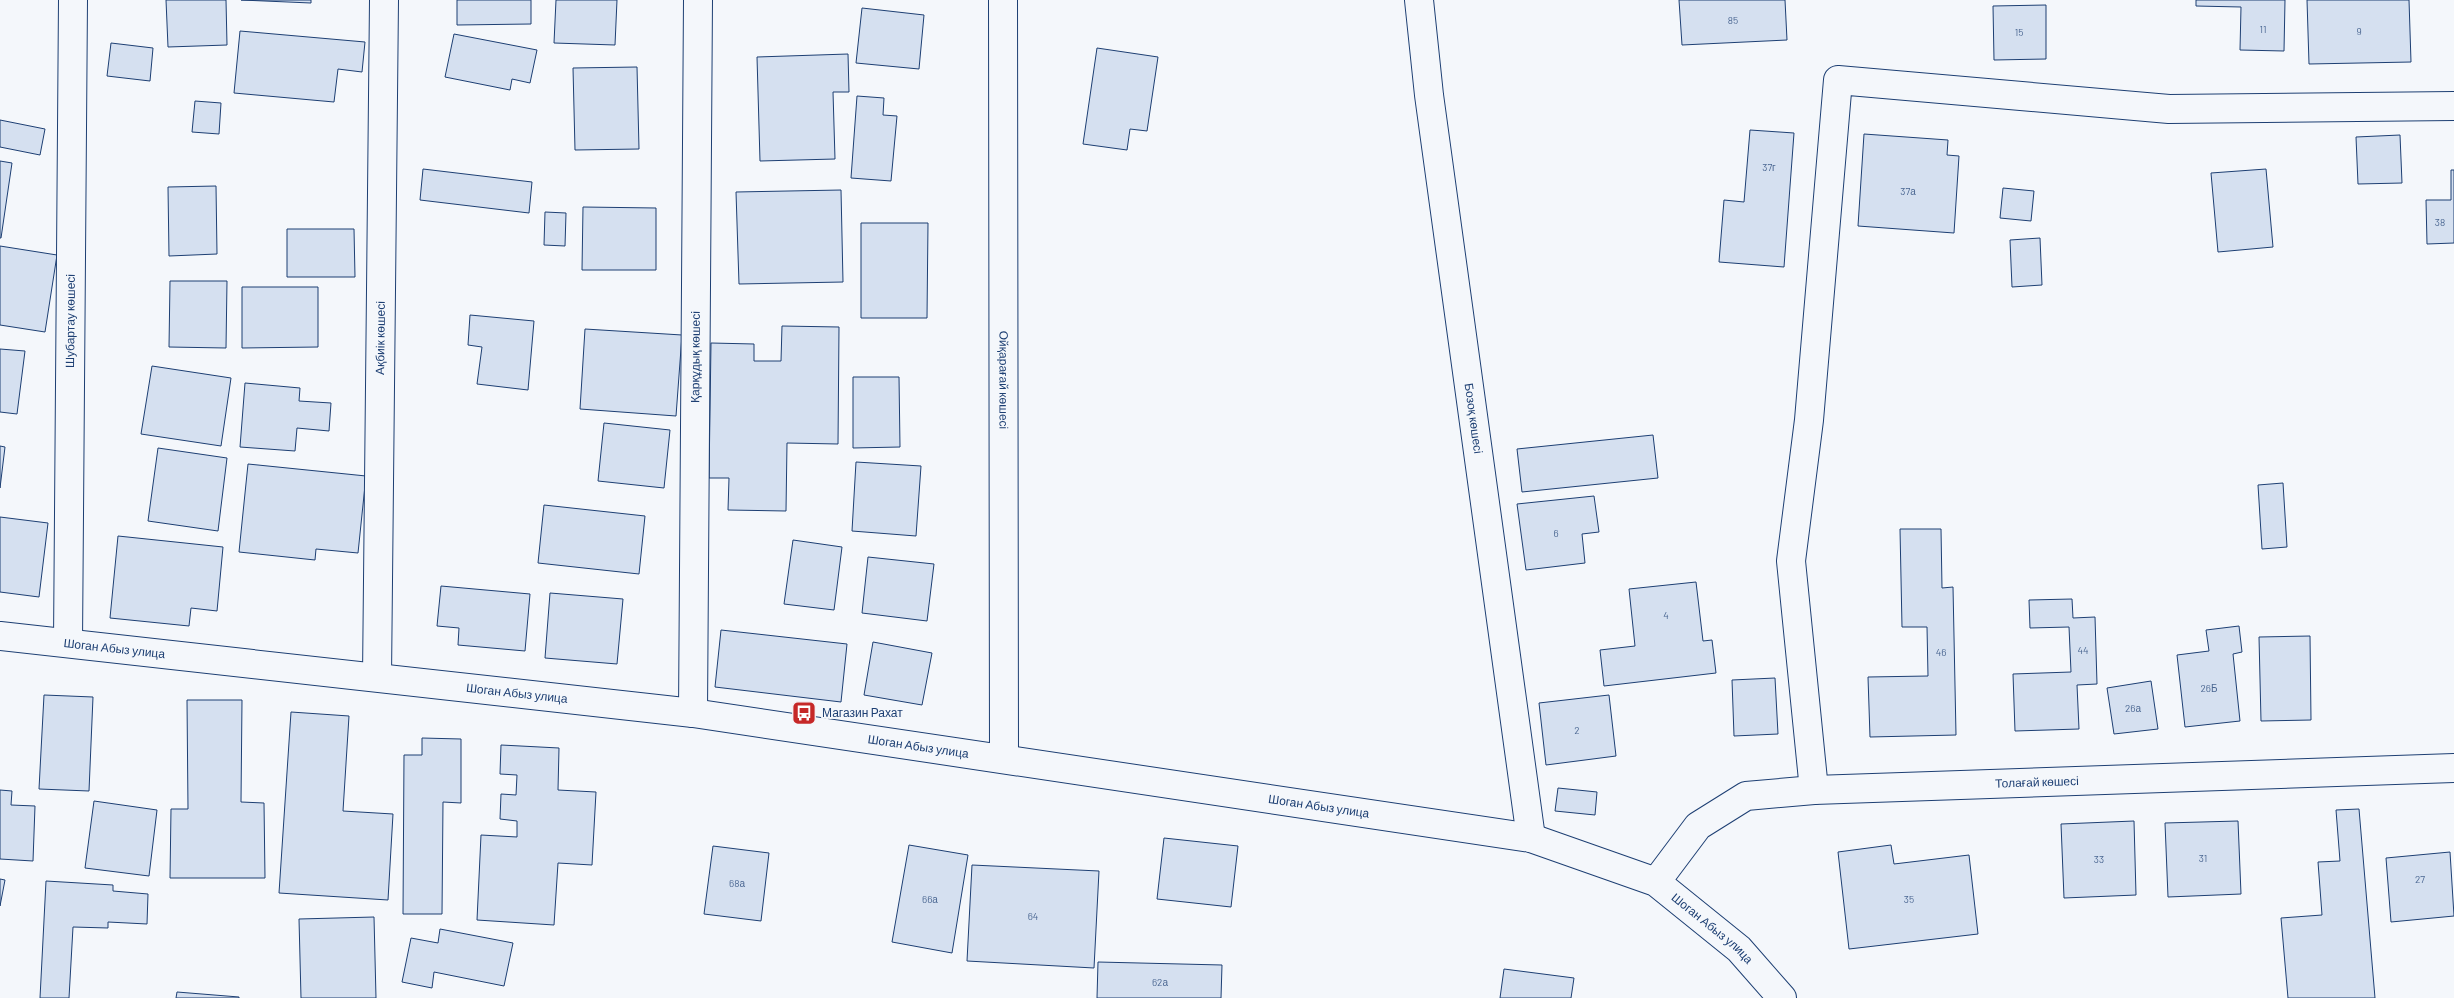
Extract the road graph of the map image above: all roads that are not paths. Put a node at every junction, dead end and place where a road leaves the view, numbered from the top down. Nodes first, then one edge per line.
1 (73, 0) edge
2 (384, 0) edge
3 (698, 0) edge
4 (1003, 0) edge
5 (1420, 0) edge
6 (2454, 106) edge
7 (0, 636) edge
8 (68, 642) junction
9 (377, 677) junction
10 (693, 713) junction
11 (1004, 759) junction
12 (2454, 768) edge
13 (1814, 790) junction
14 (1531, 838) junction
15 (1656, 882) junction
16 (1782, 998) edge

1 - 8 street, Шубартау көшесі
2 - 9 street, Ақбиік көшесі
3 - 10 street, Қарқұдық көшесі
4 - 11 street, Ойқарағай көшесі
5 - 14 street, Бозоқ көшесі
6 - 13 street
7 - 8 street, Шоган Абыз улица
8 - 9 street, Шоган Абыз улица
9 - 10 street, Шоган Абыз улица
10 - 11 street, Шоган Абыз улица
11 - 14 street, Шоган Абыз улица
12 - 13 street, Толағай көшесі
13 - 15 street, Толағай көшесі
14 - 15 street, Шоган Абыз улица
15 - 16 street, Шоган Абыз улица

